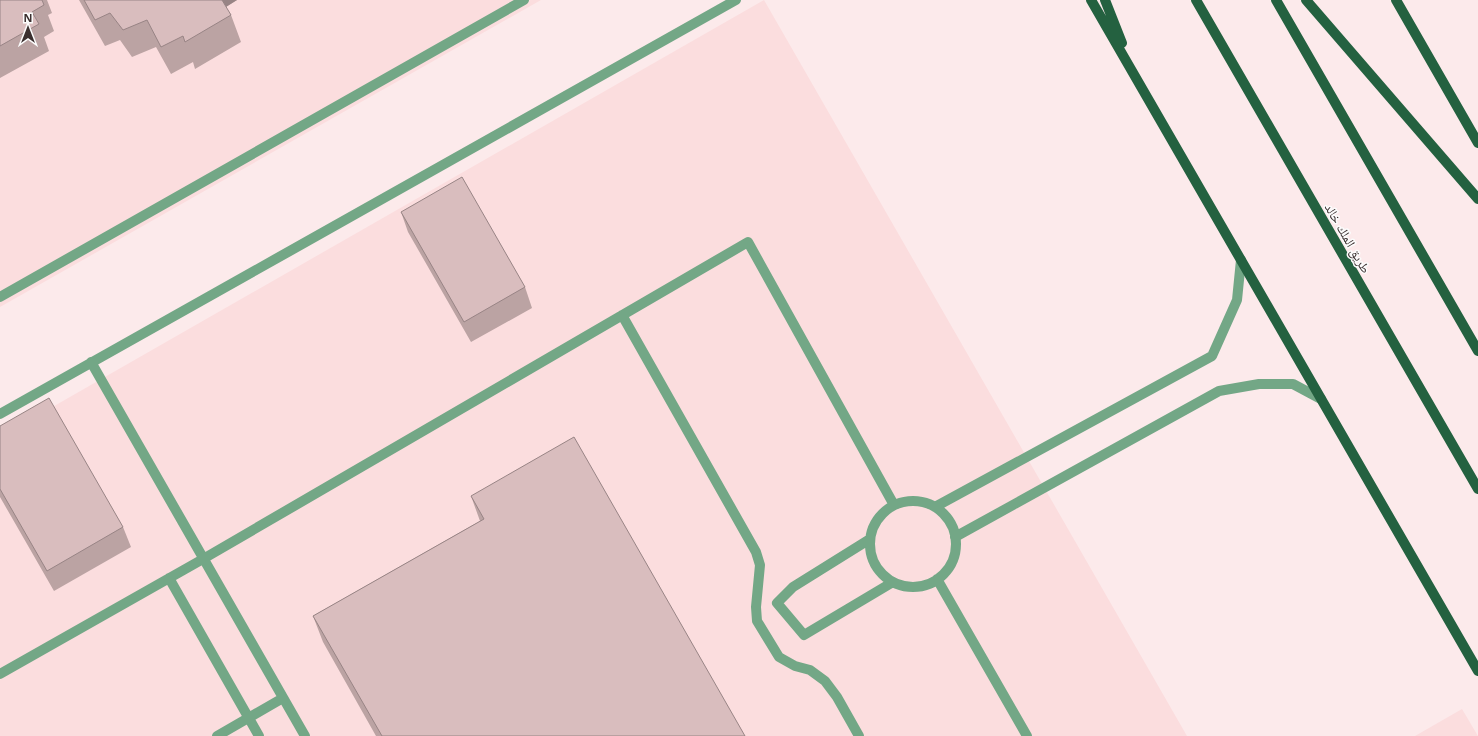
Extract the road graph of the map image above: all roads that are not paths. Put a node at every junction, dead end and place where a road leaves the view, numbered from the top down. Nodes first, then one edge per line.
1 (524, 0) edge
2 (736, 0) edge
3 (1091, 0) edge
4 (1105, 0) edge
5 (1196, 0) edge
6 (1276, 0) edge
7 (1306, 0) edge
8 (1396, 0) edge
9 (1136, 78) junction
10 (1478, 143) edge
11 (1478, 199) edge
12 (1241, 260) junction
13 (0, 297) edge
14 (622, 316) junction
15 (1478, 351) edge
16 (91, 362) junction
17 (1321, 399) junction
18 (0, 414) edge
19 (1478, 489) edge
20 (894, 505) junction
21 (935, 507) junction
22 (955, 537) junction
23 (870, 539) junction
24 (204, 559) junction
25 (169, 578) junction
26 (937, 579) junction
27 (893, 582) junction
28 (1478, 671) edge
29 (0, 674) edge
30 (283, 698) junction
31 (248, 718) junction
32 (217, 736) edge
33 (258, 736) edge
34 (305, 736) edge
35 (859, 736) edge
36 (1027, 736) edge

1 - 13 street
2 - 16 street
3 - 9 main road
4 - 9 main road
5 - 19 main road, طريق الملك خالد
6 - 15 main road
7 - 11 main road
8 - 10 main road
9 - 12 main road
12 - 17 main road
12 - 21 street
14 - 20 street
14 - 24 street
14 - 35 street
16 - 18 street
16 - 24 street
17 - 22 street
17 - 28 main road
20 - 21 street
20 - 23 street
21 - 22 street
22 - 26 street
23 - 27 street
23 - 27 street
24 - 25 street
24 - 30 street
25 - 29 street
25 - 31 street
26 - 27 street
26 - 36 street
30 - 31 street
30 - 34 street
31 - 32 street
31 - 33 street

